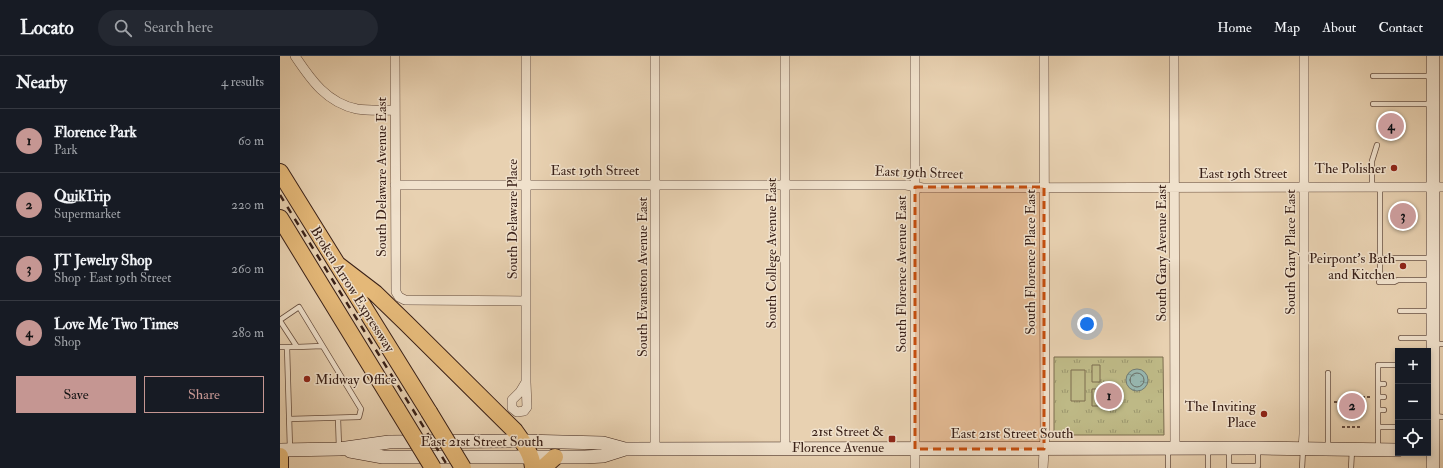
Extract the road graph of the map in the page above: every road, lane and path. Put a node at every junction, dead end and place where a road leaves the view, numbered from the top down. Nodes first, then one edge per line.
1 (296, 56) edge
2 (395, 56) edge
3 (526, 56) edge
4 (655, 56) edge
5 (785, 56) edge
6 (915, 56) edge
7 (1044, 56) edge
8 (1174, 56) edge
9 (1304, 56) edge
10 (1433, 56) edge
11 (1373, 76) dead end
12 (1433, 76) junction
13 (1373, 104) dead end
14 (1433, 104) junction
15 (395, 110) junction
16 (1377, 144) dead end
17 (280, 172) edge
18 (656, 184) junction
19 (395, 185) junction
20 (526, 185) junction
21 (785, 185) junction
22 (915, 187) junction
23 (1044, 187) junction
24 (1175, 187) junction
25 (1438, 187) edge
26 (1304, 188) junction
27 (1376, 188) junction
28 (281, 223) edge
29 (1380, 258) junction
30 (1433, 258) junction
31 (337, 264) junction
32 (1380, 276) dead end
33 (1379, 282) dead end
34 (1435, 285) junction
35 (526, 301) junction
36 (1400, 311) dead end
37 (1433, 311) junction
38 (280, 321) edge
39 (1401, 338) dead end
40 (1436, 342) edge
41 (322, 346) junction
42 (280, 347) edge
43 (287, 347) junction
44 (297, 347) junction
45 (1431, 361) edge
46 (1395, 365) edge
47 (1431, 368) edge
48 (1328, 373) dead end
49 (526, 382) dead end
50 (1378, 384) junction
51 (1384, 384) dead end
52 (1378, 397) junction
53 (1384, 397) dead end
54 (1362, 398) dead end
55 (1378, 410) junction
56 (1384, 410) dead end
57 (1438, 416) edge
58 (338, 418) junction
59 (288, 419) junction
60 (1395, 426) edge
61 (1342, 427) dead end
62 (1362, 427) dead end
63 (1378, 427) junction
64 (522, 440) junction
65 (1229, 448) junction
66 (1258, 448) junction
67 (339, 449) junction
68 (626, 449) junction
69 (655, 449) junction
70 (785, 449) junction
71 (915, 449) junction
72 (1044, 449) junction
73 (1171, 449) junction
74 (1208, 449) junction
75 (1303, 449) junction
76 (1328, 450) junction
77 (1352, 450) junction
78 (1378, 450) junction
79 (1395, 450) edge
80 (1435, 451) edge
81 (283, 452) edge
82 (555, 457) junction
83 (532, 462) edge
84 (1229, 467) edge
85 (1258, 467) edge
86 (280, 468) edge
87 (433, 468) edge
88 (463, 468) edge
89 (543, 468) edge
90 (915, 468) edge
91 (1043, 468) edge
92 (1168, 468) edge
93 (1208, 468) edge
94 (1302, 468) edge
95 (1351, 468) edge
96 (1433, 468) edge

1 - 15 street
2 - 15 street, South Delaware Avenue East
3 - 20 street, South Delaware Place
4 - 18 street, South Evanston Avenue East
5 - 21 street, South College Avenue East
6 - 22 street, South Florence Avenue East
7 - 23 street, South Florence Place East
8 - 24 street, South Gary Avenue East
9 - 26 street, South Gary Place East
10 - 12 main road
11 - 12 lane
12 - 14 main road
13 - 14 lane
14 - 25 main road
15 - 19 street, South Delaware Avenue East
16 - 27 lane
17 - 31 highway, Broken Arrow Expressway
18 - 20 street, East 19th Street
18 - 21 street, East 19th Street
18 - 69 street, South Evanston Avenue East
19 - 20 street, East 19th Street
19 - 35 street, South Delaware Avenue East
20 - 35 street, South Delaware Place
21 - 22 street, East 19th Street
21 - 70 street, South College Avenue East
22 - 23 street, East 19th Street
22 - 71 street, South Florence Avenue East
23 - 24 street, East 19th Street
23 - 72 street, South Florence Place East
24 - 26 street, East 19th Street
24 - 73 street, South Gary Avenue East
25 - 27 street, East 19th Street
25 - 30 main road
26 - 27 street, East 19th Street
26 - 75 street, South Gary Place East
27 - 29 lane
28 - 87 highway, Broken Arrow Expressway, bridge
29 - 30 lane
29 - 32 lane
30 - 34 main road
31 - 64 highway
31 - 88 highway, Broken Arrow Expressway, bridge
33 - 34 lane
34 - 37 main road
35 - 49 street, South Delaware Place
36 - 37 lane
37 - 40 main road
38 - 41 lane
38 - 44 lane
39 - 40 lane
40 - 45 main road
41 - 44 lane
41 - 58 lane
42 - 43 lane
43 - 44 lane
43 - 59 lane
46 - 50 lane
47 - 57 main road
48 - 76 lane
50 - 51 lane
50 - 52 lane
52 - 53 lane
52 - 54 path
52 - 55 lane
55 - 56 lane
55 - 63 lane
57 - 80 main road
58 - 59 lane
58 - 67 lane
59 - 81 lane
60 - 63 lane
61 - 62 path
63 - 78 lane
64 - 67 main road, East 21st Street South
64 - 68 main road, East 21st Street South
64 - 83 highway
65 - 66 main road, East 21st Street South
65 - 74 main road, East 21st Street South
65 - 84 lane
66 - 75 main road, East 21st Street South
66 - 85 lane
67 - 81 main road, East 21st Street South
67 - 83 main road, East 21st Street South
68 - 69 main road, East 21st Street South
68 - 82 main road, East 21st Street South
69 - 70 main road, East 21st Street South
70 - 71 main road, East 21st Street South
71 - 72 main road, East 21st Street South
71 - 90 street, South Florence Avenue East
72 - 73 main road, East 21st Street South
72 - 91 street, South Florence Place East
73 - 74 main road, East 21st Street South
73 - 92 lane
74 - 93 lane
75 - 76 main road, East 21st Street South
75 - 94 lane
76 - 77 main road, East 21st Street South
77 - 78 main road, East 21st Street South
77 - 95 lane
78 - 79 main road, East 21st Street South
80 - 96 main road
81 - 86 highway
82 - 83 main road, East 21st Street South
82 - 89 highway
84 - 85 lane

